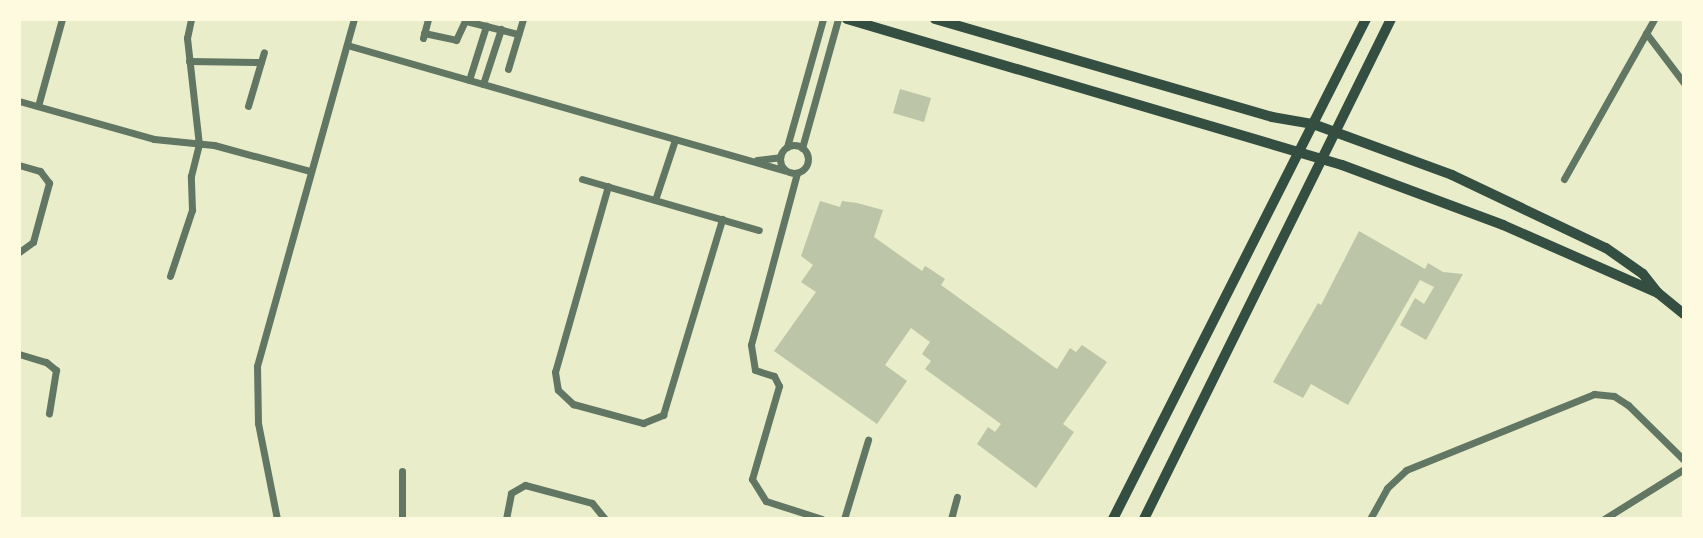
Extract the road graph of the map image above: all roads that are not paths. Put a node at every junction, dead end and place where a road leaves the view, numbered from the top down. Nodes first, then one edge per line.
1 (62, 19) edge
2 (191, 19) edge
3 (354, 19) edge
4 (428, 19) edge
5 (523, 19) edge
6 (822, 19) edge
7 (838, 19) edge
8 (847, 19) edge
9 (935, 19) edge
10 (1366, 19) edge
11 (1391, 19) edge
12 (1654, 19) edge
13 (466, 20) edge
14 (486, 26) junction
15 (500, 29) junction
16 (1646, 33) junction
17 (519, 34) junction
18 (347, 45) junction
19 (264, 52) dead end
20 (476, 57) junction
21 (189, 61) junction
22 (490, 61) junction
23 (261, 62) junction
24 (508, 69) dead end
25 (469, 80) junction
26 (1684, 83) edge
27 (483, 84) junction
28 (19, 101) edge
29 (38, 106) junction
30 (248, 106) dead end
31 (1313, 124) junction
32 (1337, 132) junction
33 (675, 140) junction
34 (199, 145) junction
35 (787, 147) junction
36 (802, 148) junction
37 (1298, 151) junction
38 (780, 157) junction
39 (1323, 159) junction
40 (753, 160) junction
41 (19, 165) edge
42 (310, 171) junction
43 (786, 171) junction
44 (797, 173) junction
45 (582, 179) dead end
46 (1563, 179) dead end
47 (608, 186) junction
48 (793, 191) junction
49 (655, 200) junction
50 (722, 219) junction
51 (760, 230) dead end
52 (19, 252) edge
53 (170, 276) dead end
54 (1657, 293) junction
55 (1684, 314) edge
56 (19, 354) edge
57 (49, 413) dead end
58 (868, 440) dead end
59 (1684, 460) edge
60 (1684, 469) edge
61 (402, 471) dead end
62 (957, 497) dead end
63 (277, 519) edge
64 (402, 519) edge
65 (506, 519) edge
66 (605, 519) edge
67 (822, 519) edge
68 (844, 519) edge
69 (951, 519) edge
70 (1114, 519) edge
71 (1144, 519) edge
72 (1370, 519) edge
73 (1604, 519) edge

1 - 29 street
2 - 21 street
3 - 18 street
4 - 13 street
5 - 17 street
6 - 35 street
7 - 36 street
8 - 37 main road
9 - 31 main road
10 - 31 main road
11 - 32 main road
12 - 16 street
13 - 14 street
14 - 15 street
14 - 20 street
15 - 17 street
15 - 22 street
16 - 26 street
16 - 46 street
17 - 24 street
18 - 25 street
18 - 42 street
19 - 23 street
20 - 22 street
20 - 25 street
21 - 23 street
21 - 34 street
22 - 27 street
23 - 30 street
25 - 27 street
27 - 33 street
28 - 29 street
29 - 34 street
31 - 32 main road
31 - 37 main road
32 - 39 main road
32 - 54 main road
33 - 40 street
33 - 49 street
34 - 42 street
34 - 53 street
35 - 36 street
35 - 38 street
36 - 44 street
37 - 39 main road
37 - 70 main road
38 - 40 street
38 - 43 street
39 - 54 main road
39 - 71 main road
40 - 43 street
41 - 52 street
42 - 63 street
43 - 44 street
43 - 48 street
44 - 48 street
45 - 47 street
47 - 49 street
47 - 50 street
48 - 67 street
49 - 50 street
50 - 51 street
54 - 55 main road
56 - 57 street
58 - 68 street
59 - 72 street
60 - 73 street
61 - 64 street
62 - 69 street
65 - 66 street

